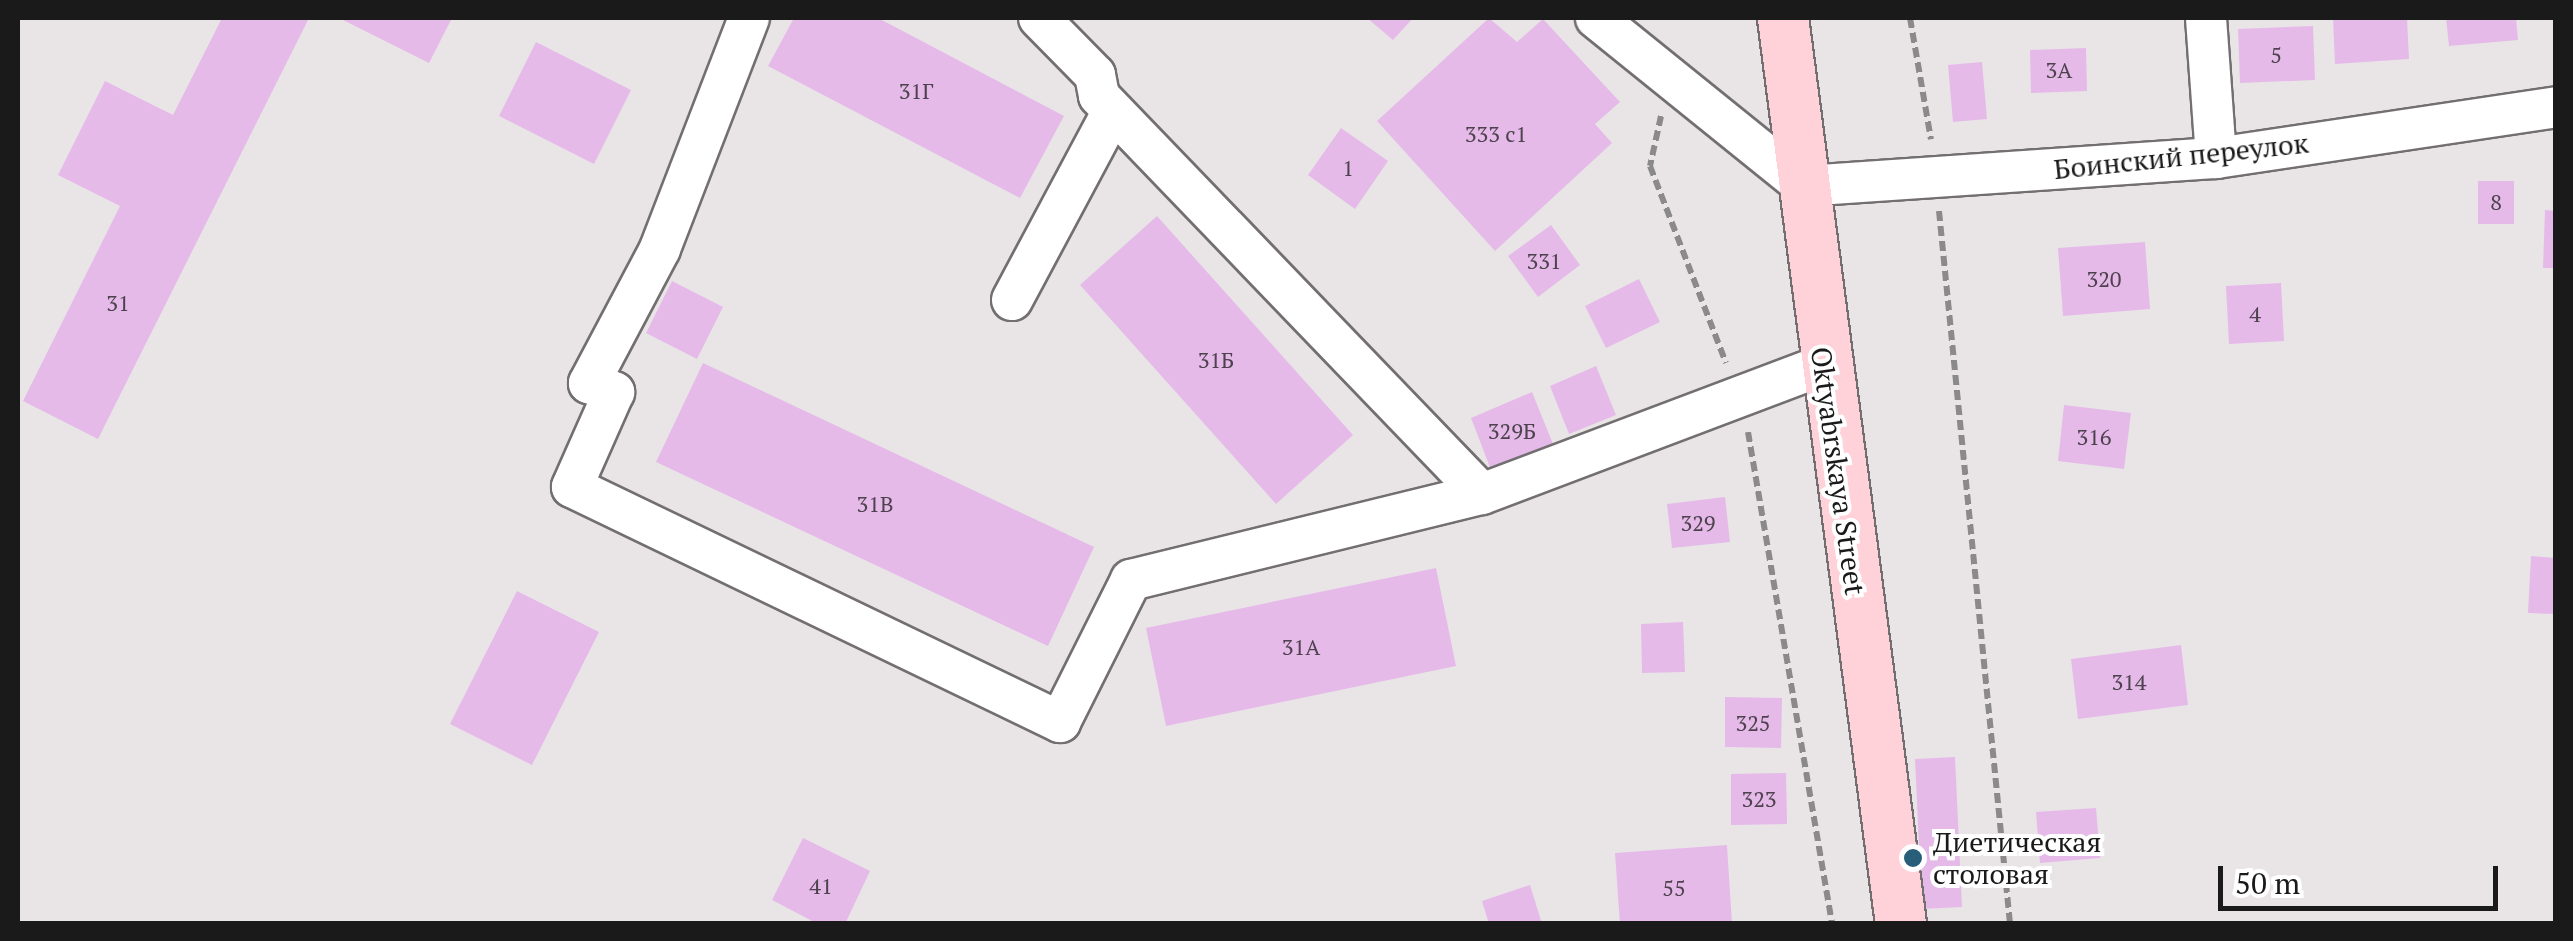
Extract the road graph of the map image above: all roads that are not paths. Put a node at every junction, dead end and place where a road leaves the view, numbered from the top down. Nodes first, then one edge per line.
1 (749, 18) edge
2 (1039, 18) edge
3 (1596, 18) edge
4 (1783, 18) edge
5 (2206, 18) edge
6 (2556, 107) edge
7 (1113, 111) junction
8 (2216, 158) junction
9 (1804, 186) junction
10 (1012, 300) dead end
11 (1822, 365) junction
12 (1482, 494) junction
13 (1901, 924) edge

1 - 12 street
2 - 7 street
3 - 9 street
4 - 9 main road, Oktyabrskaya Street
5 - 8 street
6 - 8 street, Боинский переулок
7 - 10 street
7 - 12 street
8 - 9 street, Боинский переулок
9 - 11 main road, Oktyabrskaya Street
11 - 12 street
11 - 13 main road, Oktyabrskaya Street

